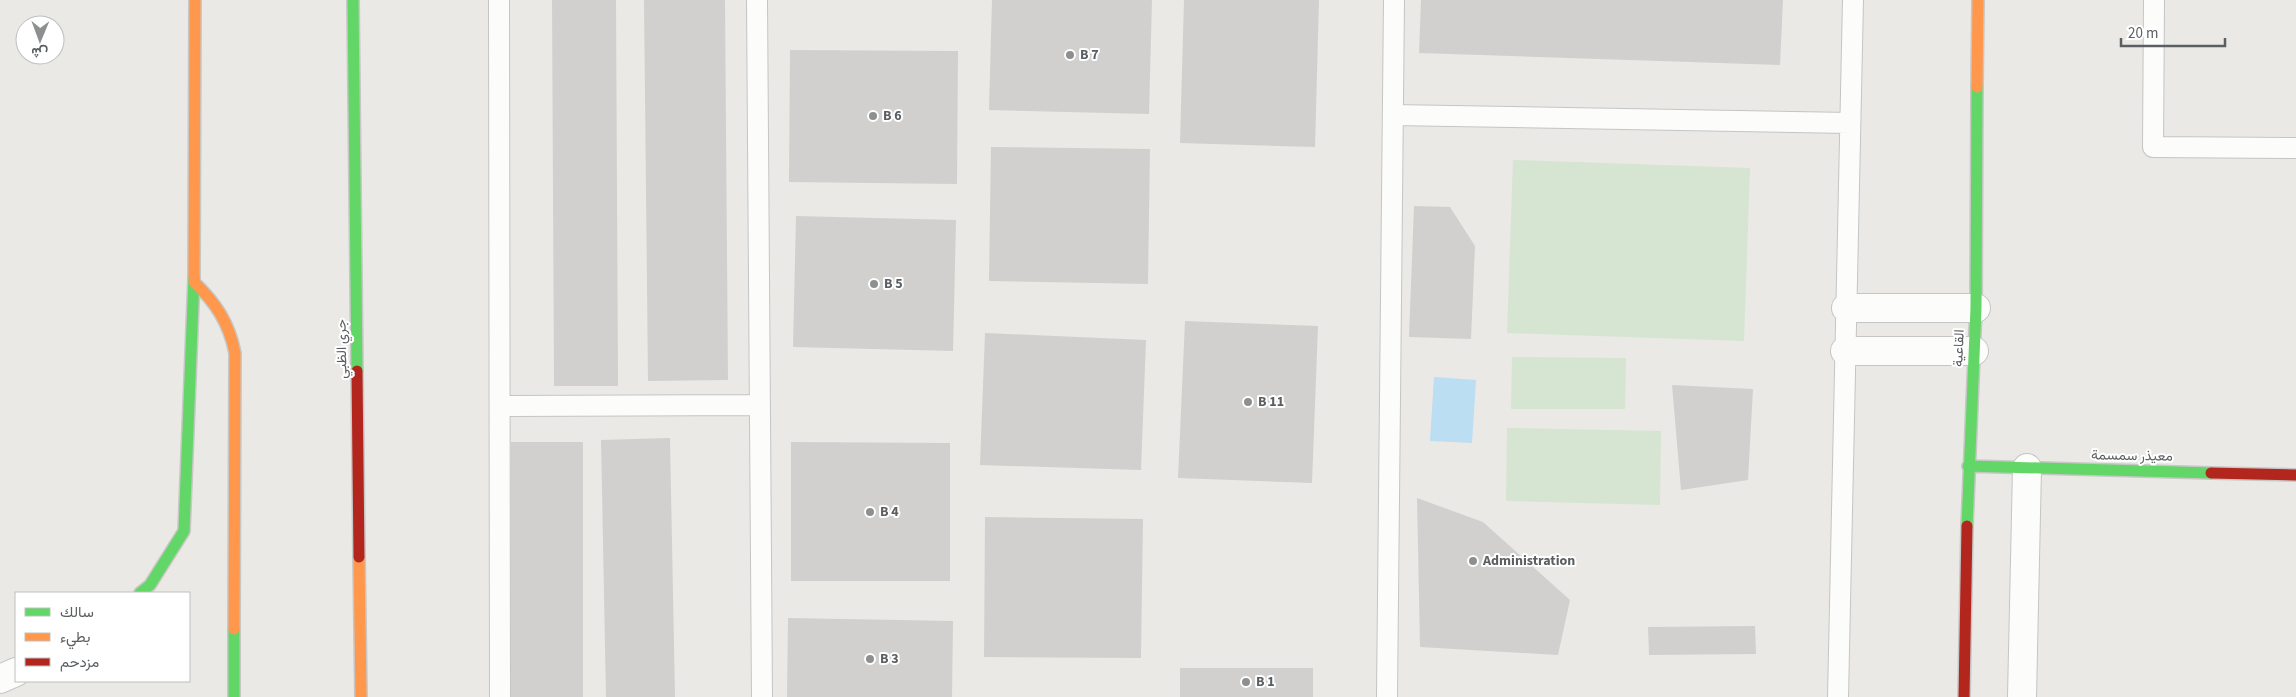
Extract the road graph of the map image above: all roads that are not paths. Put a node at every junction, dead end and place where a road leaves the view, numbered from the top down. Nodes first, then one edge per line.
1 (195, 0) edge
2 (353, 0) edge
3 (499, 0) edge
4 (757, 0) edge
5 (1394, 0) edge
6 (1853, 0) edge
7 (1978, 0) edge
8 (2154, 0) edge
9 (1394, 115) junction
10 (1850, 123) junction
11 (2296, 148) edge
12 (194, 282) junction
13 (1846, 308) junction
14 (1976, 308) junction
15 (1845, 351) junction
16 (1974, 351) junction
17 (760, 405) junction
18 (500, 406) junction
19 (1968, 466) junction
20 (2026, 468) junction
21 (2296, 475) edge
22 (141, 592) edge
23 (15, 672) edge
24 (0, 679) edge
25 (234, 697) edge
26 (361, 697) edge
27 (500, 697) edge
28 (762, 697) edge
29 (1387, 697) edge
30 (1838, 697) edge
31 (1964, 697) edge
32 (2022, 697) edge

1 - 12 street
2 - 26 street, جري الظبي
3 - 18 lane
4 - 17 lane
5 - 9 lane
6 - 10 lane
7 - 14 street, القاعية
8 - 11 lane
9 - 10 lane
9 - 29 lane
10 - 13 lane
12 - 22 street
12 - 25 street
13 - 14 street
13 - 15 lane
14 - 16 street, القاعية
15 - 16 street
15 - 30 lane
16 - 19 street, القاعية
17 - 18 lane
17 - 28 lane
18 - 27 lane
19 - 20 street, معيذر سمسمة
19 - 31 street, القاعية
20 - 21 street, معيذر سمسمة
20 - 32 street
23 - 24 street

